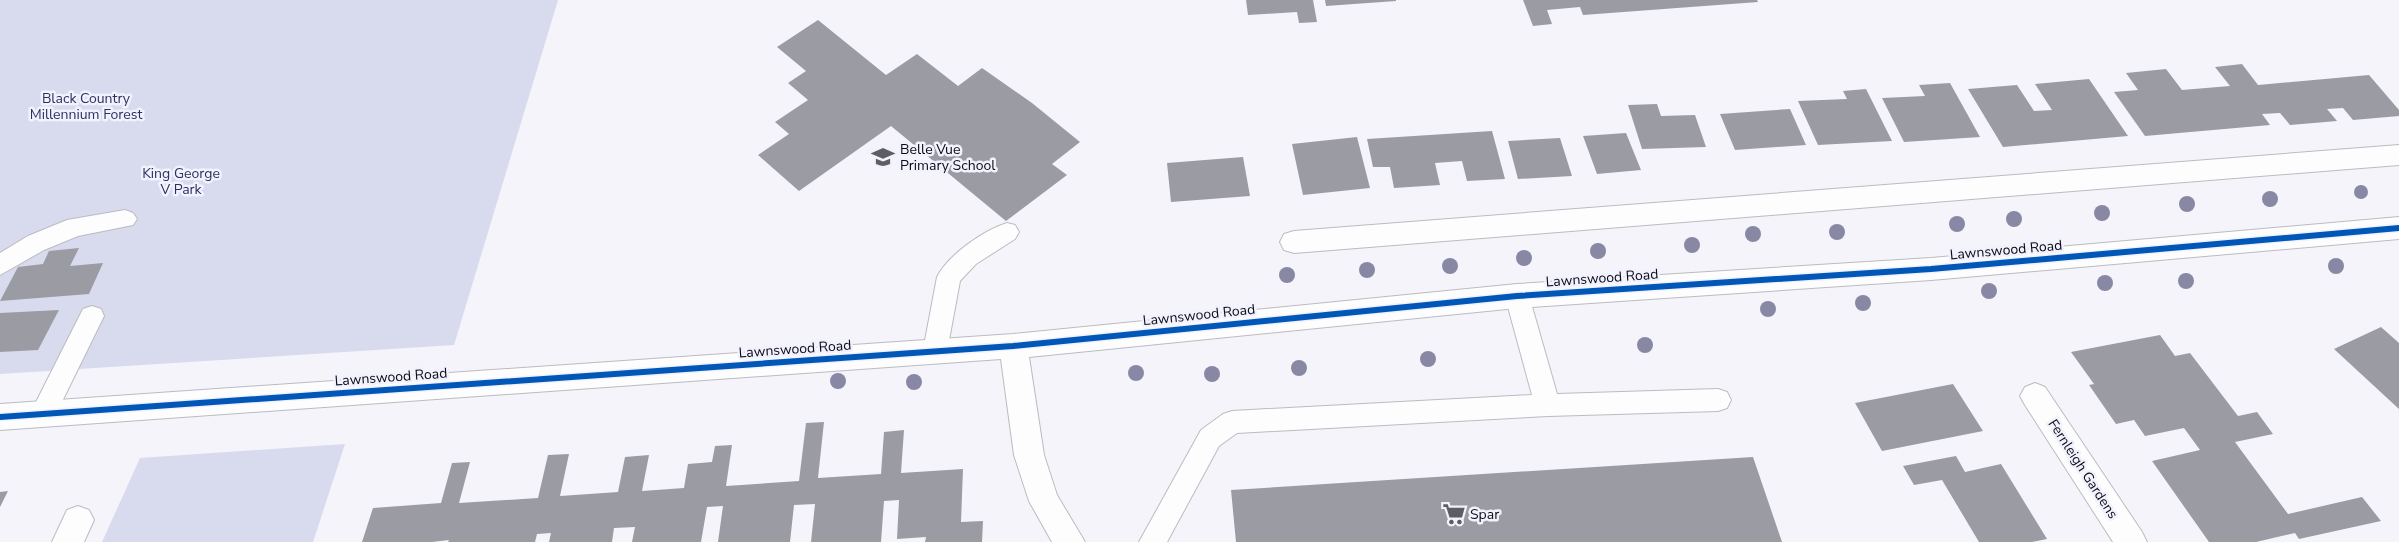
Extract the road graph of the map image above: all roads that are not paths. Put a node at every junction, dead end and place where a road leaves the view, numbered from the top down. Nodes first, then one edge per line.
1 (2399, 155) edge
2 (125, 219) dead end
3 (2399, 228) edge
4 (1008, 232) dead end
5 (1294, 242) dead end
6 (0, 264) edge
7 (1517, 296) junction
8 (92, 316) dead end
9 (1013, 346) junction
10 (934, 351) junction
11 (2035, 396) dead end
12 (1718, 400) dead end
13 (1548, 405) junction
14 (43, 414) junction
15 (0, 417) edge
16 (1069, 542) edge
17 (1154, 542) edge
18 (2131, 542) edge

1 - 5 street
2 - 6 lane
3 - 7 street, Lawnswood Road
4 - 10 lane
7 - 9 street, Lawnswood Road
7 - 13 lane
8 - 14 lane
9 - 10 street, Lawnswood Road
9 - 16 street
10 - 14 street, Lawnswood Road
11 - 18 street, Fernleigh Gardens
12 - 13 lane
13 - 17 lane
14 - 15 street, Lawnswood Road

